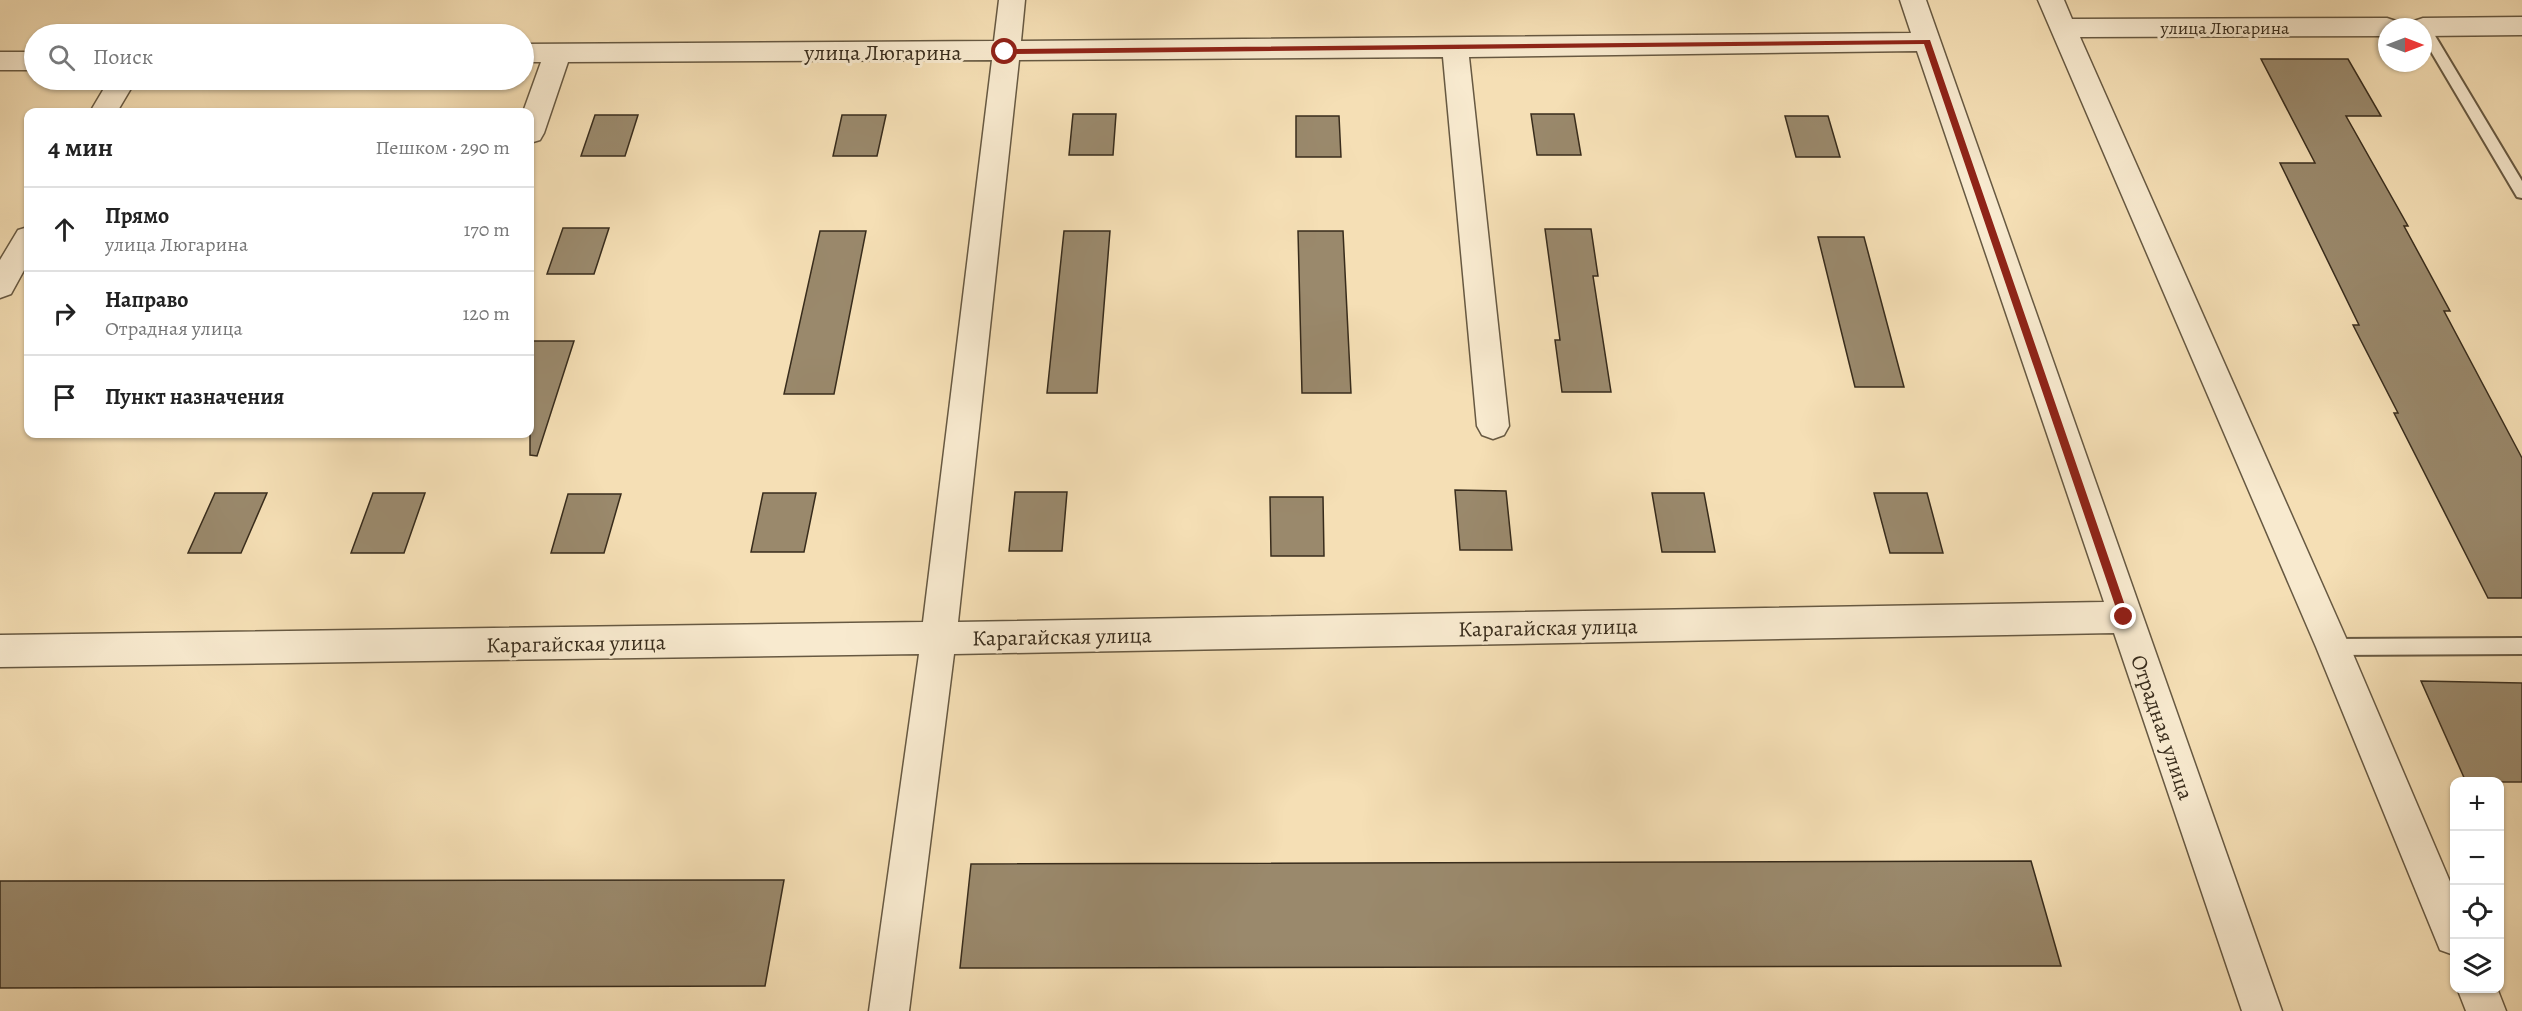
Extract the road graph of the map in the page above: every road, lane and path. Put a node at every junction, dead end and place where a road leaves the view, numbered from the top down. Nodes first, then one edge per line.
1 (1012, 0) edge
2 (1913, 0) edge
3 (2057, 14) edge
4 (2522, 26) edge
5 (2378, 27) edge
6 (2432, 27) edge
7 (1927, 42) junction
8 (2432, 42) edge
9 (1455, 48) junction
10 (558, 52) junction
11 (1005, 52) junction
12 (534, 53) edge
13 (0, 61) edge
14 (24, 61) edge
15 (117, 90) edge
16 (106, 108) edge
17 (534, 121) edge
18 (2522, 193) edge
19 (24, 245) edge
20 (0, 286) edge
21 (1493, 426) dead end
22 (2124, 617) junction
23 (939, 638) junction
24 (2522, 646) edge
25 (2333, 647) junction
26 (0, 651) edge
27 (2450, 926) edge
28 (2479, 993) edge
29 (890, 1011) edge
30 (2262, 1011) edge
31 (2486, 1011) edge

1 - 11 street
2 - 7 street, Отрадная улица
3 - 5 street, улица Люгарина
3 - 25 street
4 - 6 street
7 - 9 street, улица Люгарина
7 - 22 street, Отрадная улица
8 - 18 lane
9 - 11 street, улица Люгарина
9 - 21 street
10 - 11 street, улица Люгарина
10 - 12 street, улица Люгарина
10 - 17 street
11 - 23 street
13 - 14 street
15 - 16 street
19 - 20 street
22 - 23 street, Карагайская улица
22 - 30 street, Отрадная улица
23 - 26 street, Карагайская улица
23 - 29 street
24 - 25 lane
25 - 27 street
28 - 31 street

